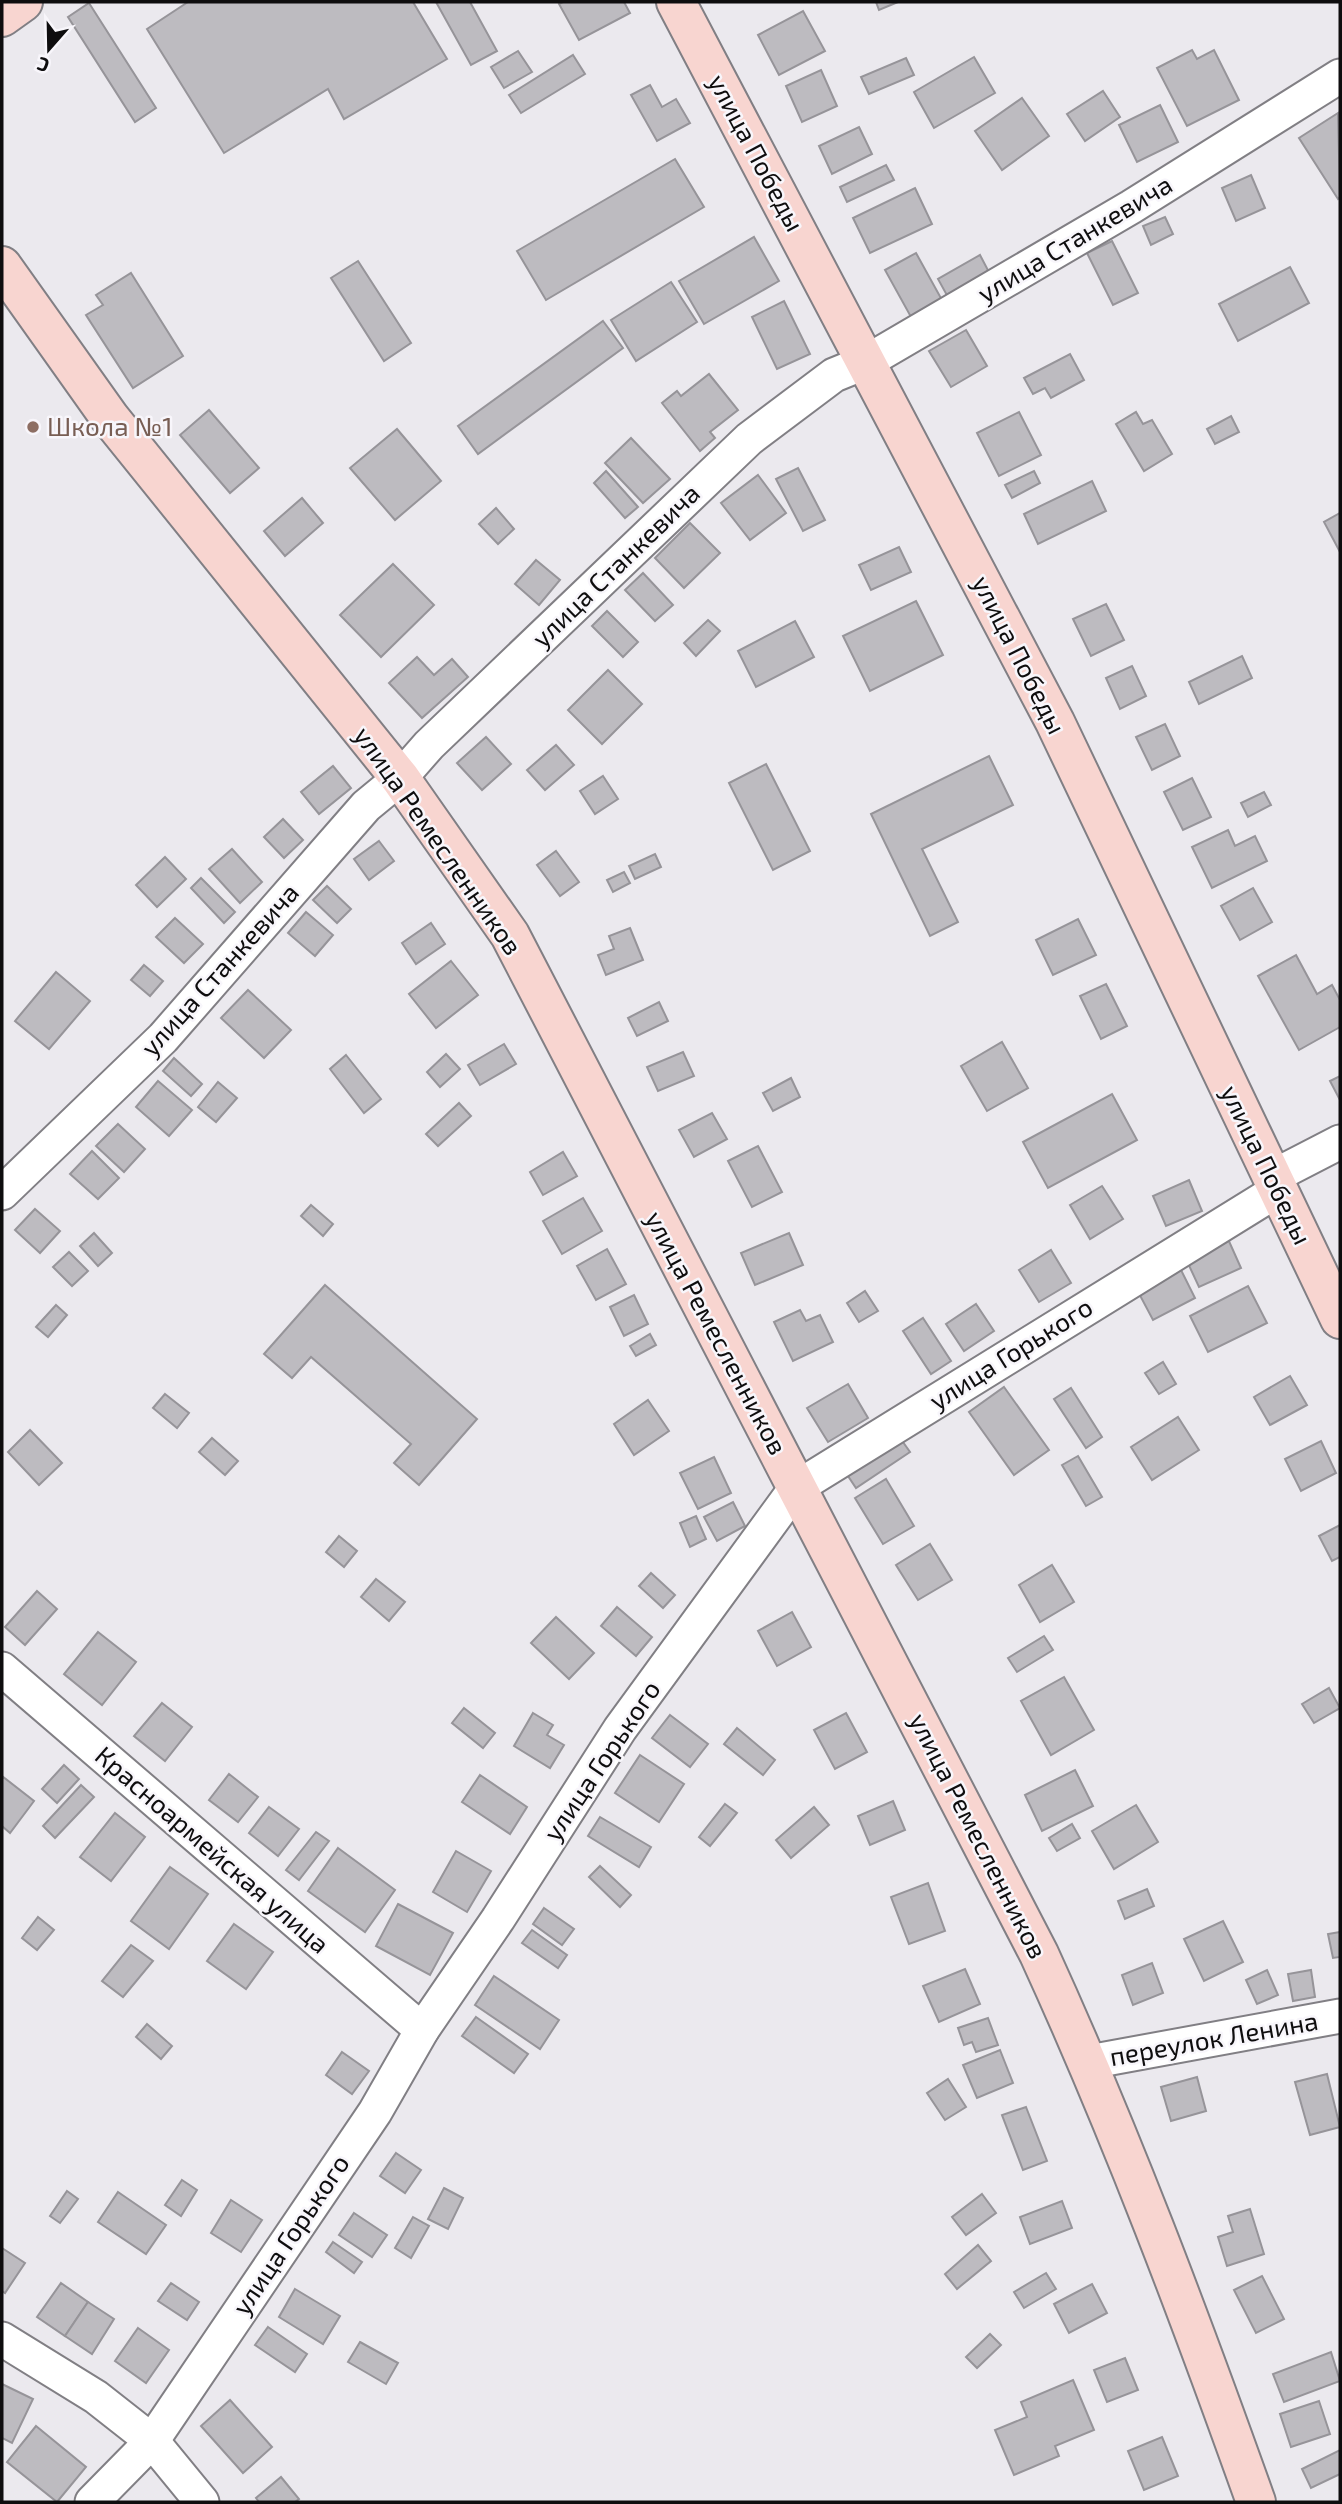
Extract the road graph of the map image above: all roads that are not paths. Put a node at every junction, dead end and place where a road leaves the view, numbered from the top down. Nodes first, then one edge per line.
1 (23, 2) edge
2 (676, 2) edge
3 (2, 17) edge
4 (1340, 76) edge
5 (2, 266) edge
6 (866, 362) junction
7 (400, 778) junction
8 (1340, 1142) edge
9 (1275, 1183) junction
10 (2, 1193) edge
11 (1340, 1319) edge
12 (796, 1488) junction
13 (2, 1669) edge
14 (1340, 2016) edge
15 (422, 2030) junction
16 (1088, 2062) junction
17 (2, 2339) edge
18 (152, 2441) junction
19 (92, 2502) edge
20 (202, 2502) edge
21 (1256, 2502) edge

1 - 3 street
2 - 6 street, улица Победы
4 - 6 street, улица Станкевича
5 - 7 street, улица Ремесленников
6 - 7 street, улица Станкевича
6 - 9 street, улица Победы
7 - 10 street, улица Станкевича
7 - 12 street, улица Ремесленников
8 - 9 street, улица Горького
9 - 11 street, улица Победы
9 - 12 street, улица Горького
12 - 15 street, улица Горького
12 - 16 street, улица Ремесленников
13 - 15 street, Красноармейская улица
14 - 16 street, переулок Ленина
15 - 18 street, улица Горького
16 - 21 street, улица Ремесленников
17 - 18 street
18 - 19 street, улица Горького
18 - 20 street

